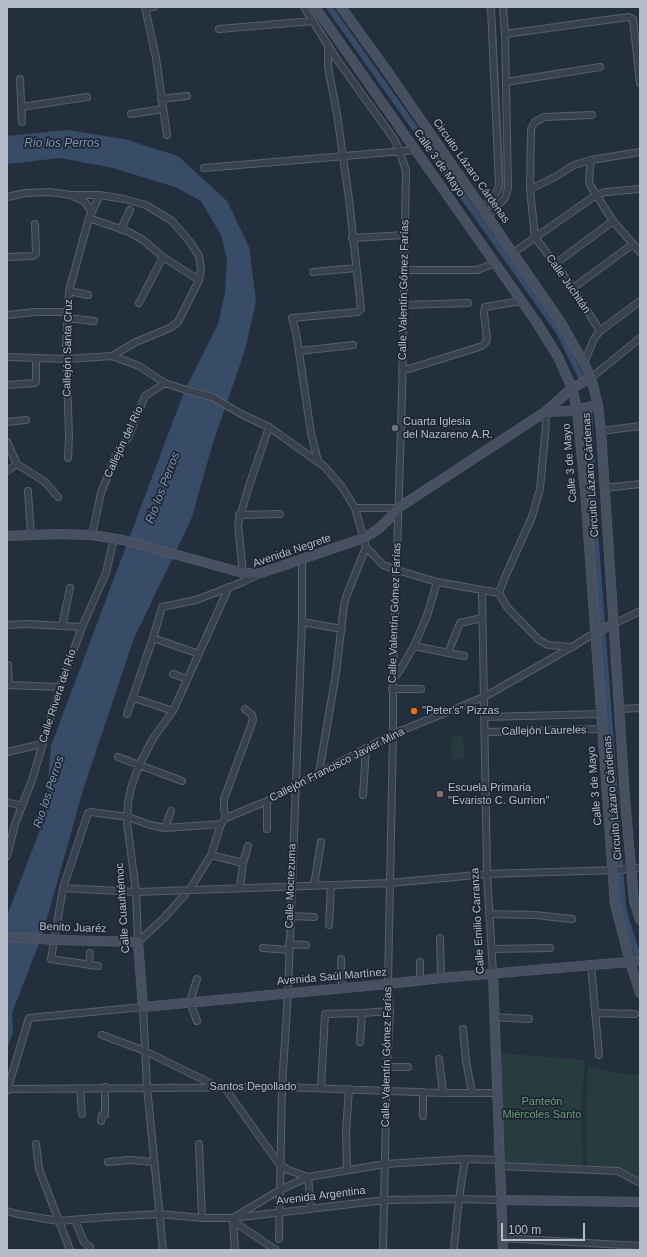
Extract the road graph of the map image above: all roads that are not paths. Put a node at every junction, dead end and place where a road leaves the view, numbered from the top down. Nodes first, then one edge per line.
1 (154, 7) edge
2 (304, 7) edge
3 (315, 7) edge
4 (341, 7) edge
5 (490, 7) edge
6 (503, 7) edge
7 (145, 8) edge
8 (313, 21) junction
9 (219, 29) dead end
10 (505, 34) junction
11 (328, 45) junction
12 (345, 51) junction
13 (336, 58) junction
14 (600, 66) dead end
15 (328, 67) junction
16 (20, 79) dead end
17 (506, 82) junction
18 (640, 83) edge
19 (187, 96) dead end
20 (87, 97) dead end
21 (161, 99) junction
22 (21, 107) junction
23 (163, 109) junction
24 (131, 114) dead end
25 (592, 115) dead end
26 (22, 122) dead end
27 (167, 135) dead end
28 (415, 150) junction
29 (400, 152) junction
30 (640, 152) edge
31 (342, 156) junction
32 (591, 160) junction
33 (204, 168) dead end
34 (530, 189) junction
35 (640, 189) edge
36 (71, 195) junction
37 (100, 195) junction
38 (596, 195) junction
39 (7, 197) edge
40 (482, 208) junction
41 (130, 210) dead end
42 (90, 215) junction
43 (488, 216) junction
44 (613, 221) junction
45 (35, 224) dead end
46 (121, 230) junction
47 (405, 235) junction
48 (535, 237) junction
49 (352, 238) junction
50 (633, 244) junction
51 (640, 252) edge
52 (513, 253) junction
53 (7, 257) edge
54 (164, 257) junction
55 (495, 263) junction
56 (555, 264) junction
57 (356, 268) junction
58 (404, 270) junction
59 (313, 272) dead end
60 (199, 280) junction
61 (573, 288) junction
62 (69, 291) junction
63 (88, 295) dead end
64 (640, 301) edge
65 (521, 302) junction
66 (139, 303) dead end
67 (468, 303) dead end
68 (404, 305) junction
69 (7, 315) edge
70 (67, 315) junction
71 (94, 321) dead end
72 (600, 331) junction
73 (640, 338) edge
74 (353, 345) dead end
75 (299, 351) junction
76 (112, 356) junction
77 (7, 357) edge
78 (36, 358) junction
79 (66, 358) junction
80 (584, 363) junction
81 (402, 370) junction
82 (591, 378) junction
83 (165, 383) junction
84 (7, 385) edge
85 (572, 388) junction
86 (598, 404) junction
87 (577, 409) junction
88 (545, 412) junction
89 (26, 420) dead end
90 (7, 422) edge
91 (640, 426) edge
92 (269, 427) junction
93 (601, 431) junction
94 (7, 442) edge
95 (68, 458) dead end
96 (318, 461) junction
97 (17, 464) junction
98 (7, 471) edge
99 (640, 484) edge
100 (605, 488) junction
101 (28, 491) dead end
102 (58, 497) dead end
103 (355, 508) junction
104 (398, 508) junction
105 (280, 514) dead end
106 (239, 515) junction
107 (30, 535) junction
108 (92, 535) junction
109 (7, 536) edge
110 (118, 539) junction
111 (365, 543) junction
112 (302, 560) junction
113 (397, 570) junction
114 (243, 573) junction
115 (261, 573) junction
116 (243, 582) junction
117 (437, 582) junction
118 (229, 587) junction
119 (70, 588) dead end
120 (482, 590) junction
121 (499, 593) junction
122 (640, 611) edge
123 (482, 618) junction
124 (302, 622) junction
125 (7, 625) edge
126 (62, 626) junction
127 (82, 627) junction
128 (342, 629) junction
129 (604, 629) junction
130 (153, 638) junction
131 (414, 646) junction
132 (572, 647) junction
133 (199, 654) junction
134 (448, 654) junction
135 (464, 656) dead end
136 (8, 665) dead end
137 (173, 674) dead end
138 (188, 679) junction
139 (393, 679) junction
140 (8, 685) edge
141 (60, 687) junction
142 (392, 688) junction
143 (421, 689) dead end
144 (484, 697) junction
145 (134, 698) junction
146 (640, 708) edge
147 (245, 709) dead end
148 (618, 709) junction
149 (173, 711) junction
150 (127, 714) dead end
151 (601, 714) junction
152 (485, 717) junction
153 (602, 729) junction
154 (485, 732) junction
155 (393, 734) junction
156 (42, 744) junction
157 (366, 748) junction
158 (7, 752) edge
159 (118, 757) dead end
160 (139, 765) junction
161 (319, 773) junction
162 (182, 781) dead end
163 (295, 786) junction
164 (363, 795) dead end
165 (267, 801) junction
166 (7, 802) edge
167 (22, 806) junction
168 (171, 812) dead end
169 (128, 817) junction
170 (226, 818) junction
171 (221, 824) junction
172 (165, 828) junction
173 (267, 829) dead end
174 (321, 842) dead end
175 (248, 846) dead end
176 (211, 855) junction
177 (7, 856) edge
178 (243, 863) junction
179 (633, 869) edge
180 (615, 870) junction
181 (487, 874) junction
182 (390, 883) junction
183 (331, 884) junction
184 (314, 885) junction
185 (292, 886) junction
186 (63, 888) junction
187 (240, 888) junction
188 (190, 889) junction
189 (136, 892) junction
190 (489, 914) junction
191 (290, 916) junction
192 (314, 917) dead end
193 (572, 919) dead end
194 (640, 920) edge
195 (330, 925) dead end
196 (7, 937) edge
197 (56, 938) junction
198 (440, 938) dead end
199 (138, 942) junction
200 (306, 945) dead end
201 (289, 947) junction
202 (263, 948) dead end
203 (550, 948) dead end
204 (492, 949) junction
205 (90, 953) dead end
206 (341, 959) dead end
207 (635, 961) edge
208 (420, 962) dead end
209 (89, 965) junction
210 (591, 965) junction
211 (98, 966) dead end
212 (493, 973) junction
213 (197, 978) dead end
214 (441, 978) junction
215 (420, 980) junction
216 (388, 984) junction
217 (342, 988) junction
218 (288, 993) junction
219 (640, 993) edge
220 (190, 1002) junction
221 (143, 1007) junction
222 (390, 1011) junction
223 (362, 1013) junction
224 (595, 1013) junction
225 (635, 1014) dead end
226 (494, 1017) junction
227 (529, 1019) dead end
228 (197, 1021) dead end
229 (463, 1029) dead end
230 (102, 1035) dead end
231 (360, 1042) dead end
232 (145, 1051) junction
233 (599, 1055) dead end
234 (439, 1059) dead end
235 (386, 1067) junction
236 (408, 1067) dead end
237 (282, 1086) junction
238 (105, 1087) junction
239 (148, 1087) junction
240 (221, 1087) junction
241 (80, 1088) junction
242 (321, 1088) junction
243 (349, 1089) junction
244 (7, 1090) edge
245 (386, 1090) junction
246 (423, 1092) junction
247 (443, 1093) junction
248 (472, 1093) junction
249 (497, 1093) junction
250 (82, 1114) dead end
251 (423, 1116) dead end
252 (101, 1121) dead end
253 (36, 1144) dead end
254 (199, 1144) dead end
255 (465, 1159) junction
256 (108, 1162) dead end
257 (154, 1162) junction
258 (500, 1163) junction
259 (385, 1164) junction
260 (280, 1165) junction
261 (347, 1170) junction
262 (308, 1177) junction
263 (640, 1183) edge
264 (280, 1190) junction
265 (459, 1199) junction
266 (385, 1200) junction
267 (502, 1200) junction
268 (640, 1202) edge
269 (311, 1209) junction
270 (7, 1211) edge
271 (279, 1213) junction
272 (160, 1214) junction
273 (202, 1218) junction
274 (233, 1219) junction
275 (75, 1220) junction
276 (59, 1221) junction
277 (503, 1238) junction
278 (279, 1239) dead end
279 (640, 1246) edge
280 (90, 1247) dead end
281 (454, 1247) dead end
282 (70, 1250) edge
283 (163, 1250) edge
284 (235, 1250) edge
285 (275, 1250) edge
286 (383, 1250) edge
287 (503, 1250) edge

1 - 7 street
2 - 8 street, Calle Valentín Gómez Farías
3 - 12 street, Calle 3 de Mayo
4 - 40 street, Circuito Lázaro Cárdenas
5 - 40 street
6 - 10 street
7 - 21 street
8 - 9 street
8 - 11 street, Calle Valentín Gómez Farías
10 - 17 street
10 - 18 street
11 - 13 street, Calle Valentín Gómez Farías
11 - 15 street
12 - 13 street
12 - 28 street, Calle 3 de Mayo
13 - 15 street
13 - 29 street, Calle Valentín Gómez Farías
14 - 17 street
15 - 31 street
16 - 22 street
17 - 43 street
19 - 21 street
20 - 22 street
21 - 23 street
22 - 26 street
23 - 24 street
23 - 27 street
25 - 34 street
28 - 29 street
28 - 55 street, Calle 3 de Mayo
29 - 31 street
29 - 47 street, Calle Valentín Gómez Farías
30 - 32 street
31 - 33 street
31 - 49 street
32 - 34 street
32 - 38 street
34 - 48 street
35 - 38 street
36 - 37 street
36 - 39 street
36 - 42 street
37 - 42 street, Callejón Santa Cruz
37 - 60 street
38 - 44 street
38 - 48 street
40 - 43 street, Circuito Lázaro Cárdenas
41 - 46 street
42 - 46 street
42 - 62 street, Callejón Santa Cruz
43 - 52 street, Circuito Lázaro Cárdenas
44 - 50 street
44 - 56 street
45 - 53 street
46 - 54 street
47 - 49 street
47 - 58 street, Calle Valentín Gómez Farías
48 - 52 street
48 - 56 street, Calle Juchitán
49 - 57 street
50 - 51 street
50 - 61 street
52 - 80 street, Circuito Lázaro Cárdenas
54 - 60 street
54 - 66 street
55 - 58 street
55 - 65 street, Calle 3 de Mayo
56 - 61 street, Calle Juchitán
57 - 59 street
57 - 75 street
58 - 68 street, Calle Valentín Gómez Farías
60 - 76 street
61 - 72 street, Calle Juchitán
62 - 63 street
62 - 70 street, Callejón Santa Cruz
64 - 72 street
65 - 81 street
65 - 85 street, Calle 3 de Mayo
67 - 68 street
68 - 81 street, Calle Valentín Gómez Farías
69 - 70 street
70 - 71 street
70 - 79 street, Callejón Santa Cruz
72 - 80 street
73 - 82 street
74 - 75 street
75 - 96 street
76 - 79 street
76 - 83 street
77 - 78 street
78 - 79 street
78 - 84 street
79 - 95 street, Callejón Santa Cruz
80 - 82 street, Circuito Lázaro Cárdenas
81 - 104 street, Calle Valentín Gómez Farías
82 - 85 street, Avenida Negrete
82 - 86 street, Circuito Lázaro Cárdenas
83 - 92 street
83 - 108 street, Callejón del Río
85 - 87 street, Calle 3 de Mayo
85 - 88 street, Avenida Negrete
86 - 87 street
86 - 93 street, Circuito Lázaro Cárdenas
87 - 88 street
87 - 129 street, Calle 3 de Mayo
88 - 104 street, Avenida Negrete
88 - 121 street
89 - 90 street
91 - 93 street
92 - 96 street
92 - 106 street
93 - 100 street, Circuito Lázaro Cárdenas
94 - 97 street
96 - 103 street
97 - 98 street
97 - 102 street
99 - 100 street
100 - 129 street, Circuito Lázaro Cárdenas
101 - 107 street
103 - 104 street
103 - 111 street
104 - 111 street, Avenida Negrete
104 - 113 street, Calle Valentín Gómez Farías
105 - 106 street
106 - 114 street
107 - 108 street
107 - 109 street
108 - 110 street
110 - 114 street
110 - 127 street, Calle Rivera del Río
111 - 112 street, Avenida Negrete
111 - 113 street
111 - 128 street
112 - 115 street, Avenida Negrete
112 - 124 street, Calle Moctezuma
113 - 117 street
113 - 139 street, Calle Valentín Gómez Farías
114 - 115 street
114 - 116 street
115 - 116 street, Avenida Negrete
116 - 118 street, Avenida Negrete
117 - 120 street
117 - 131 street
118 - 130 street, Avenida Negrete
118 - 133 street, Calle Cuauhtémoc
119 - 126 street
120 - 121 street
120 - 123 street, Calle Emilio Carranza
121 - 132 street
122 - 129 street, Callejón Francisco Javier Mina
123 - 134 street
123 - 144 street, Calle Emilio Carranza
124 - 128 street
124 - 163 street, Calle Moctezuma
125 - 126 street
126 - 127 street
127 - 141 street, Calle Rivera del Río
128 - 161 street
129 - 132 street, Callejón Francisco Javier Mina
129 - 148 street, Circuito Lázaro Cárdenas
129 - 151 street, Calle 3 de Mayo
130 - 133 street
130 - 145 street
131 - 134 street
131 - 139 street
132 - 144 street, Callejón Francisco Javier Mina
133 - 138 street, Calle Cuauhtémoc
134 - 135 street
136 - 140 street
137 - 138 street
138 - 149 street, Calle Cuauhtémoc
139 - 142 street, Calle Valentín Gómez Farías
140 - 141 street
141 - 156 street, Calle Rivera del Río
142 - 143 street
142 - 155 street, Calle Valentín Gómez Farías
144 - 152 street, Calle Emilio Carranza
144 - 155 street, Callejón Francisco Javier Mina
145 - 149 street
145 - 150 street
146 - 148 street
147 - 170 street
148 - 179 street, Circuito Lázaro Cárdenas
149 - 160 street, Calle Cuauhtémoc
151 - 152 street
151 - 153 street, Calle 3 de Mayo
152 - 154 street, Calle Emilio Carranza
153 - 154 street, Callejón Laureles
153 - 180 street, Calle 3 de Mayo
154 - 181 street, Calle Emilio Carranza
155 - 157 street, Callejón Francisco Javier Mina
155 - 182 street, Calle Valentín Gómez Farías
156 - 158 street
156 - 167 street, Calle Rivera del Río
157 - 161 street, Callejón Francisco Javier Mina
157 - 164 street
159 - 160 street
160 - 162 street
160 - 169 street, Calle Cuauhtémoc
161 - 163 street, Callejón Francisco Javier Mina
163 - 165 street, Callejón Francisco Javier Mina
163 - 185 street, Calle Moctezuma
165 - 170 street, Callejón Francisco Javier Mina
165 - 173 street
166 - 167 street
167 - 177 street, Calle Rivera del Río
168 - 172 street
169 - 172 street
169 - 186 street
169 - 189 street, Calle Cuauhtémoc
170 - 171 street
171 - 172 street
171 - 176 street
174 - 184 street
175 - 178 street
176 - 178 street
176 - 188 street
178 - 187 street
179 - 180 street
179 - 194 street, Circuito Lázaro Cárdenas
180 - 181 street
180 - 207 street, Calle 3 de Mayo
181 - 182 street
181 - 190 street, Calle Emilio Carranza
182 - 183 street
182 - 216 street, Calle Valentín Gómez Farías
183 - 184 street
183 - 195 street
184 - 185 street
185 - 187 street
185 - 191 street, Calle Moctezuma
186 - 189 street
186 - 197 street
187 - 188 street
188 - 189 street
188 - 199 street
189 - 199 street, Calle Cuauhtémoc
190 - 193 street
190 - 204 street, Calle Emilio Carranza
191 - 192 street
191 - 201 street, Calle Moctezuma
196 - 197 street, Benito Juaréz, bridge
197 - 199 street, Benito Juaréz
197 - 209 street
198 - 214 street
199 - 221 street, Calle Cuauhtémoc
200 - 201 street
201 - 202 street
201 - 218 street, Calle Moctezuma
203 - 204 street
204 - 212 street, Calle Emilio Carranza
205 - 209 street
206 - 217 street
207 - 210 street, Avenida Saúl Martínez
207 - 219 street, Calle 3 de Mayo
208 - 215 street
209 - 211 street
210 - 212 street, Avenida Saúl Martínez
210 - 224 street
212 - 214 street, Avenida Saúl Martínez
212 - 226 street, Calle Emilio Carranza
213 - 220 street
214 - 215 street, Avenida Saúl Martínez
215 - 216 street, Avenida Saúl Martínez
216 - 217 street, Avenida Saúl Martínez
216 - 222 street, Calle Valentín Gómez Farías
217 - 218 street, Avenida Saúl Martínez
218 - 220 street, Avenida Saúl Martínez
218 - 237 street, Calle Moctezuma
220 - 221 street, Avenida Saúl Martínez
220 - 228 street
221 - 232 street, Calle Cuauhtémoc
221 - 244 street, Avenida Saúl Martínez
222 - 223 street
222 - 235 street, Calle Valentín Gómez Farías
223 - 231 street
223 - 242 street
224 - 225 street
224 - 233 street
226 - 227 street
226 - 249 street, Calle Emilio Carranza
229 - 248 street
230 - 232 street
232 - 239 street, Calle Cuauhtémoc
232 - 240 street
234 - 247 street
235 - 236 street
235 - 245 street, Calle Valentín Gómez Farías
237 - 240 street, Santos Degollado
237 - 242 street, Santos Degollado
237 - 260 street, Calle Moctezuma
238 - 239 street, Santos Degollado
238 - 241 street, Santos Degollado
238 - 252 street
239 - 240 street, Santos Degollado
239 - 257 street, Calle Cuauhtémoc
240 - 260 street
241 - 244 street, Santos Degollado
241 - 250 street
242 - 243 street, Santos Degollado
243 - 245 street, Santos Degollado
243 - 261 street
245 - 246 street, Santos Degollado
245 - 259 street, Calle Valentín Gómez Farías
246 - 247 street, Santos Degollado
246 - 251 street
247 - 248 street, Santos Degollado
248 - 249 street, Santos Degollado
249 - 258 street, Calle Emilio Carranza
253 - 276 street
254 - 273 street
255 - 258 street
255 - 259 street
255 - 265 street
256 - 257 street
257 - 272 street, Calle Cuauhtémoc
258 - 263 street
258 - 267 street, Calle Emilio Carranza
259 - 261 street
259 - 266 street, Calle Valentín Gómez Farías
260 - 262 street
260 - 264 street, Calle Moctezuma
261 - 262 street
262 - 264 street
262 - 269 street
264 - 271 street, Calle Moctezuma
264 - 274 street
265 - 266 street, Avenida Argentina
265 - 267 street, Avenida Argentina
265 - 281 street
266 - 269 street, Avenida Argentina
266 - 286 street, Calle Valentín Gómez Farías
267 - 268 street, Avenida Argentina
267 - 277 street, Calle Emilio Carranza
269 - 271 street, Avenida Argentina
270 - 276 street, Avenida Argentina
271 - 274 street, Avenida Argentina
271 - 278 street, Calle Moctezuma
272 - 273 street, Avenida Argentina
272 - 275 street, Avenida Argentina
272 - 283 street, Calle Cuauhtémoc
273 - 274 street, Avenida Argentina
274 - 284 street
274 - 285 street
275 - 276 street, Avenida Argentina
275 - 280 street
276 - 282 street
277 - 279 street
277 - 287 street, Calle Emilio Carranza

